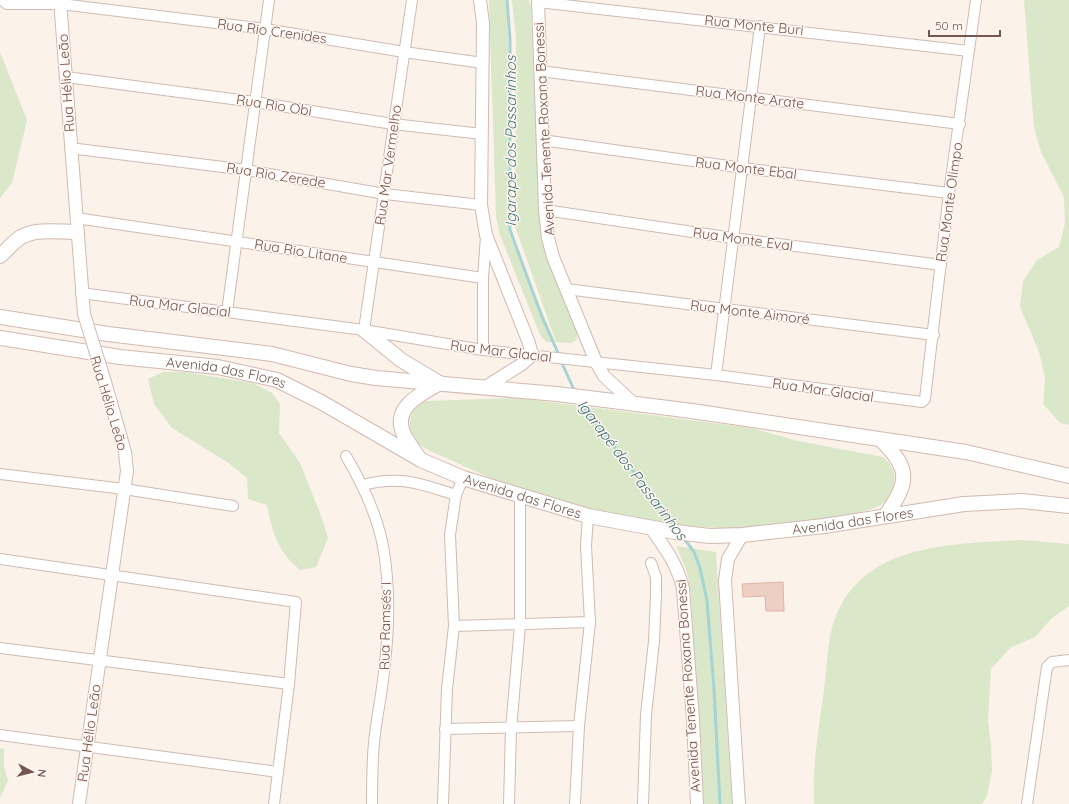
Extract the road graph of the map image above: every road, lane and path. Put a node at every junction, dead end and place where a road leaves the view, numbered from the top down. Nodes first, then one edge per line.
1 (269, 0) edge
2 (412, 0) edge
3 (480, 0) edge
4 (976, 0) edge
5 (538, 1) edge
6 (4, 2) edge
7 (60, 2) edge
8 (760, 26) junction
9 (265, 29) junction
10 (969, 51) junction
11 (404, 52) junction
12 (483, 62) junction
13 (540, 71) junction
14 (66, 77) junction
15 (751, 97) junction
16 (255, 102) junction
17 (393, 124) junction
18 (960, 124) junction
19 (482, 134) junction
20 (542, 140) junction
21 (70, 148) junction
22 (743, 168) junction
23 (247, 170) junction
24 (949, 192) junction
25 (384, 194) junction
26 (481, 205) junction
27 (545, 210) junction
28 (76, 218) junction
29 (76, 232) junction
30 (486, 235) junction
31 (733, 238) junction
32 (237, 242) junction
33 (0, 256) edge
34 (374, 262) junction
35 (941, 265) junction
36 (483, 278) junction
37 (566, 289) junction
38 (81, 293) junction
39 (725, 309) junction
40 (227, 312) junction
41 (0, 317) edge
42 (364, 330) junction
43 (934, 335) junction
44 (0, 338) edge
45 (483, 350) junction
46 (532, 356) junction
47 (596, 362) junction
48 (716, 375) junction
49 (440, 383) junction
50 (487, 386) junction
51 (922, 402) joint
52 (633, 403) junction
53 (881, 440) junction
54 (346, 456) dead end
55 (420, 460) junction
56 (0, 474) edge
57 (1069, 476) edge
58 (462, 478) junction
59 (363, 485) junction
60 (124, 489) junction
61 (456, 495) junction
62 (520, 496) junction
63 (233, 506) dead end
64 (1069, 506) edge
65 (588, 516) junction
66 (885, 516) junction
67 (652, 528) junction
68 (742, 535) junction
69 (0, 559) edge
70 (651, 564) dead end
71 (111, 574) junction
72 (590, 622) junction
73 (520, 625) junction
74 (454, 626) junction
75 (0, 648) edge
76 (1069, 660) edge
77 (99, 661) junction
78 (289, 684) junction
79 (580, 726) junction
80 (445, 729) junction
81 (511, 729) junction
82 (0, 735) edge
83 (87, 747) junction
84 (278, 772) junction
85 (79, 804) edge
86 (274, 804) edge
87 (372, 804) edge
88 (443, 804) edge
89 (509, 804) edge
90 (575, 804) edge
91 (643, 804) edge
92 (697, 804) edge
93 (738, 804) edge
94 (1027, 804) edge

1 - 9 street
2 - 11 street, Rua Mar Vermelho
3 - 12 street
4 - 10 street, Rua Monte Olimpo
5 - 8 street, Rua Monte Buri
5 - 13 street, Avenida Tenente Roxana Bonessi
6 - 7 street, Rua Rio Crenides
7 - 9 street, Rua Rio Crenides
7 - 14 street, Rua Hélio Leão
8 - 10 street, Rua Monte Buri
8 - 15 street
9 - 11 street, Rua Rio Crenides
9 - 16 street
10 - 18 street, Rua Monte Olimpo
11 - 12 street, Rua Rio Crenides
11 - 17 street, Rua Mar Vermelho
12 - 19 street
13 - 15 street, Rua Monte Arate
13 - 20 street, Avenida Tenente Roxana Bonessi
14 - 16 street, Rua Rio Obi
14 - 21 street, Rua Hélio Leão
15 - 18 street, Rua Monte Arate
15 - 22 street
16 - 17 street, Rua Rio Obi
16 - 23 street
17 - 19 street, Rua Rio Obi
17 - 25 street, Rua Mar Vermelho
18 - 24 street, Rua Monte Olimpo
19 - 26 street
20 - 22 street, Rua Monte Ebal
20 - 27 street, Avenida Tenente Roxana Bonessi
21 - 23 street, Rua Rio Zerede
21 - 28 street, Rua Hélio Leão
22 - 24 street, Rua Monte Ebal
22 - 31 street
23 - 25 street, Rua Rio Zerede
23 - 32 street
24 - 35 street, Rua Monte Olimpo
25 - 26 street, Rua Rio Zerede
25 - 34 street, Rua Mar Vermelho
26 - 30 street
27 - 31 street, Rua Monte Eval
27 - 37 street, Avenida Tenente Roxana Bonessi
28 - 29 street, Rua Hélio Leão
28 - 32 street, Rua Rio Litane
29 - 33 main road
29 - 38 street, Rua Hélio Leão
30 - 36 street
30 - 46 street
31 - 35 street, Rua Monte Eval
31 - 39 street
32 - 34 street, Rua Rio Litane
32 - 40 street
34 - 36 street, Rua Rio Litane
34 - 42 street, Rua Mar Vermelho
35 - 43 street, Rua Monte Olimpo
36 - 45 street
37 - 39 street, Rua Monte Aimoré
37 - 47 street, Avenida Tenente Roxana Bonessi
38 - 40 street, Rua Mar Glacial
38 - 60 street, Rua Hélio Leão, bridge
39 - 43 street, Rua Monte Aimoré
39 - 48 street
40 - 42 street, Rua Mar Glacial
41 - 49 main road, Avenida das Flores
42 - 45 street, Rua Mar Glacial
42 - 49 main road
43 - 51 street, Rua Monte Olimpo
44 - 55 main road, Avenida das Flores
45 - 46 street, Rua Mar Glacial
46 - 47 street, Rua Mar Glacial
46 - 50 street
47 - 48 street, Rua Mar Glacial
47 - 52 street, Avenida Tenente Roxana Bonessi
48 - 51 street, Rua Mar Glacial
49 - 50 main road, Avenida das Flores
49 - 55 main road
50 - 52 main road, Avenida das Flores
52 - 53 main road, Avenida das Flores
53 - 57 main road, Avenida das Flores
53 - 66 main road
54 - 59 street, Rua Ramsés I
55 - 58 main road, Avenida das Flores
56 - 60 street
58 - 61 street
58 - 62 main road, Avenida das Flores
59 - 61 street
59 - 87 street, Rua Ramsés I
60 - 63 street
60 - 71 street, Rua Hélio Leão
61 - 74 street
62 - 65 main road, Avenida das Flores
62 - 73 street
64 - 66 main road, Avenida das Flores
65 - 67 main road, Avenida das Flores
65 - 72 street
66 - 68 main road, Avenida das Flores
67 - 68 main road, Avenida das Flores
67 - 92 street, Avenida Tenente Roxana Bonessi
68 - 93 street
69 - 71 street
70 - 91 street
71 - 77 street, Rua Hélio Leão
71 - 78 street
72 - 73 street
72 - 79 street
73 - 74 street
73 - 81 street
74 - 80 street
75 - 77 street
76 - 94 street
77 - 78 street
77 - 83 street, Rua Hélio Leão
78 - 84 street
79 - 81 street
79 - 90 street
80 - 81 street
80 - 88 street
81 - 89 street
82 - 83 street
83 - 84 street
83 - 85 street, Rua Hélio Leão
84 - 86 street

